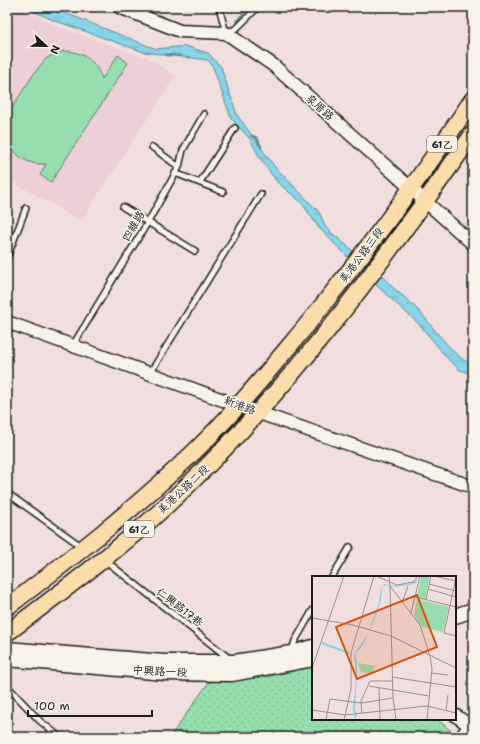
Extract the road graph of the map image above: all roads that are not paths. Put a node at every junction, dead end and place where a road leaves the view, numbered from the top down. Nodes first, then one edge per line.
1 (119, 7) edge
2 (219, 7) edge
3 (258, 7) edge
4 (226, 33) junction
5 (473, 99) edge
6 (204, 114) dead end
7 (235, 128) dead end
8 (473, 134) edge
9 (152, 147) dead end
10 (179, 167) junction
11 (175, 173) junction
12 (200, 182) junction
13 (410, 188) junction
14 (223, 192) dead end
15 (261, 194) dead end
16 (425, 202) junction
17 (123, 207) dead end
18 (26, 208) dead end
19 (148, 222) junction
20 (473, 244) edge
21 (195, 251) dead end
22 (7, 258) edge
23 (7, 322) edge
24 (72, 346) junction
25 (150, 373) junction
26 (240, 405) junction
27 (259, 413) junction
28 (473, 487) edge
29 (7, 493) edge
30 (350, 546) dead end
31 (84, 549) junction
32 (103, 559) junction
33 (333, 576) edge
34 (7, 607) edge
35 (469, 607) edge
36 (312, 612) edge
37 (456, 615) edge
38 (7, 633) edge
39 (312, 647) edge
40 (7, 649) edge
41 (292, 653) junction
42 (7, 659) edge
43 (312, 659) edge
44 (233, 668) junction
45 (7, 686) edge
46 (456, 716) edge
47 (471, 727) edge
48 (60, 737) edge
49 (460, 737) edge

1 - 4 street
2 - 4 lane
3 - 4 lane
4 - 13 street, 泉厝路
5 - 13 main road, 美港公路三段 / 61乙
6 - 10 lane, 四維路
7 - 12 lane
8 - 16 main road, 美港公路三段 / 61乙
9 - 10 lane
10 - 11 lane, 四維路
11 - 12 lane
11 - 19 lane, 四維路
12 - 14 lane
13 - 16 street, 泉厝路
13 - 26 main road, 美港公路三段 / 61乙
15 - 25 lane
16 - 20 street, 泉厝路
16 - 27 main road, 美港公路三段 / 61乙
17 - 19 lane
18 - 22 lane
19 - 21 lane
19 - 24 lane, 四維路
23 - 24 street, 新港路
24 - 25 street, 新港路
25 - 26 street, 新港路
26 - 27 street, 新港路
26 - 31 main road, 美港公路二段 / 61乙
27 - 28 street, 新港路
27 - 32 main road, 美港公路二段 / 61乙
29 - 31 lane
30 - 33 lane
31 - 34 main road, 美港公路二段 / 61乙
32 - 38 main road, 美港公路二段 / 61乙
32 - 44 lane, 仁興路17巷
35 - 37 main road
36 - 41 lane
39 - 41 main road, 中興路一段
40 - 44 main road, 中興路一段
41 - 44 main road, 中興路一段
42 - 44 main road, 中興路一段
43 - 44 main road, 中興路一段
45 - 48 lane
46 - 47 street
47 - 49 street

